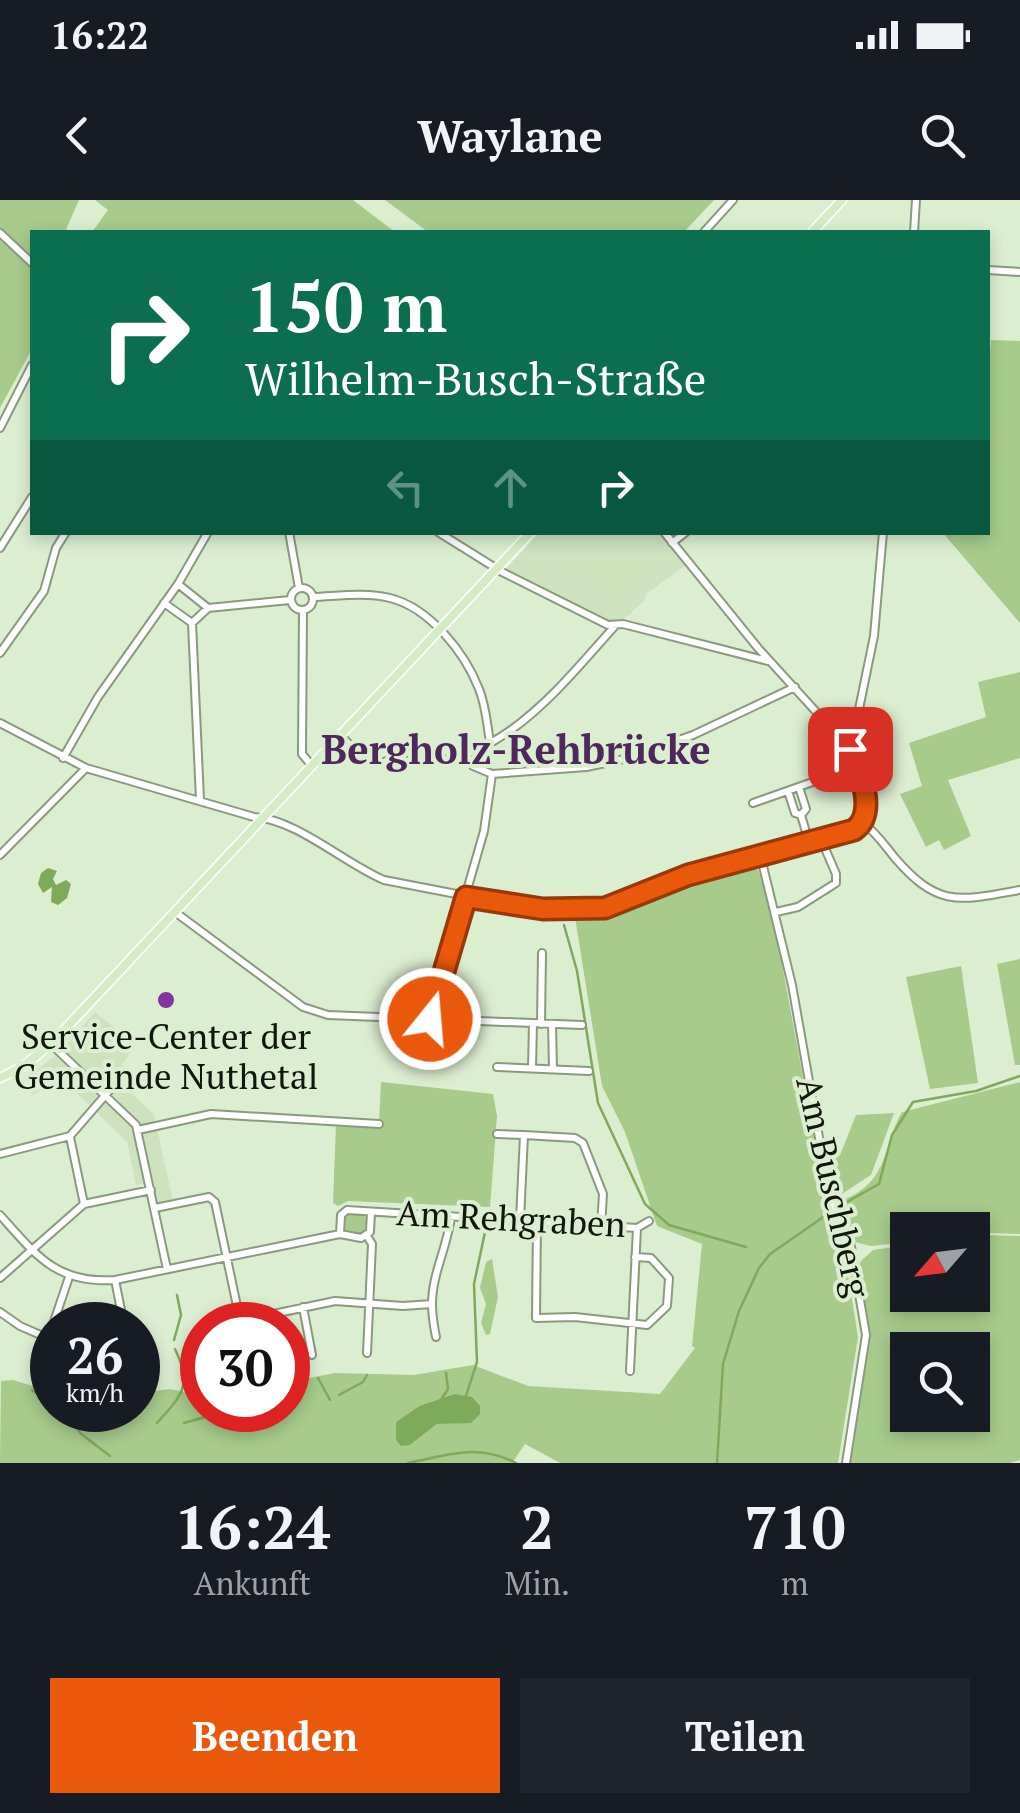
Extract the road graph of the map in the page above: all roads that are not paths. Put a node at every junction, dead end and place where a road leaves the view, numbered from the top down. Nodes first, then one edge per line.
1 (733, 200) edge
2 (842, 200) edge
3 (916, 200) edge
4 (706, 230) edge
5 (814, 230) edge
6 (914, 230) edge
7 (0, 233) edge
8 (30, 261) edge
9 (990, 270) edge
10 (1020, 272) edge
11 (30, 368) edge
12 (0, 428) edge
13 (30, 500) edge
14 (64, 535) edge
15 (206, 535) edge
16 (290, 535) edge
17 (443, 535) edge
18 (527, 535) edge
19 (666, 535) edge
20 (682, 535) edge
21 (883, 535) edge
22 (672, 543) junction
23 (0, 548) edge
24 (496, 568) junction
25 (178, 584) junction
26 (299, 588) junction
27 (313, 597) junction
28 (290, 600) junction
29 (164, 603) junction
30 (208, 608) junction
31 (302, 610) junction
32 (192, 622) junction
33 (614, 627) junction
34 (440, 630) junction
35 (0, 652) edge
36 (771, 662) junction
37 (794, 687) junction
38 (0, 723) edge
39 (340, 735) junction
40 (490, 742) junction
41 (850, 749) junction
42 (467, 755) junction
43 (63, 758) junction
44 (312, 766) junction
45 (86, 768) junction
46 (838, 773) dead end
47 (492, 774) junction
48 (800, 787) junction
49 (788, 791) junction
50 (200, 800) junction
51 (752, 804) dead end
52 (801, 815) junction
53 (263, 818) junction
54 (863, 823) junction
55 (821, 839) junction
56 (809, 842) junction
57 (0, 854) edge
58 (760, 854) junction
59 (1020, 890) edge
60 (466, 897) junction
61 (175, 912) junction
62 (776, 912) junction
63 (542, 954) dead end
64 (430, 1019) junction
65 (537, 1023) junction
66 (552, 1024) junction
67 (582, 1025) dead end
68 (51, 1044) junction
69 (496, 1067) dead end
70 (532, 1068) junction
71 (553, 1069) junction
72 (589, 1071) dead end
73 (122, 1076) dead end
74 (0, 1078) edge
75 (107, 1096) junction
76 (379, 1124) dead end
77 (138, 1130) junction
78 (497, 1134) dead end
79 (524, 1135) junction
80 (70, 1136) junction
81 (0, 1154) edge
82 (151, 1190) junction
83 (84, 1204) junction
84 (155, 1208) junction
85 (371, 1212) junction
86 (0, 1215) edge
87 (451, 1216) junction
88 (520, 1220) junction
89 (538, 1221) junction
90 (649, 1221) dead end
91 (601, 1226) junction
92 (637, 1228) junction
93 (340, 1234) junction
94 (367, 1236) junction
95 (32, 1251) junction
96 (227, 1256) junction
97 (635, 1258) junction
98 (167, 1269) junction
99 (70, 1276) junction
100 (0, 1278) edge
101 (115, 1280) junction
102 (62, 1302) edge
103 (119, 1302) edge
104 (237, 1302) edge
105 (370, 1304) junction
106 (432, 1304) junction
107 (310, 1306) edge
108 (0, 1312) edge
109 (632, 1324) junction
110 (30, 1331) edge
111 (436, 1337) dead end
112 (310, 1344) edge
113 (367, 1353) dead end
114 (312, 1355) dead end
115 (630, 1370) dead end
116 (846, 1463) edge

1 - 4 street
2 - 5 main road
3 - 6 street
7 - 8 street
9 - 10 street
11 - 12 street
13 - 23 street
14 - 35 street
15 - 25 street
16 - 26 street
17 - 24 street
18 - 24 main road
19 - 22 street
20 - 22 street
21 - 41 street
22 - 36 street
24 - 33 street
24 - 34 main road
25 - 29 street
25 - 30 street
26 - 27 street
26 - 28 street
27 - 31 street
27 - 34 street
28 - 30 street
28 - 31 street
29 - 32 street
29 - 43 street
30 - 32 street
31 - 44 street
32 - 50 street
33 - 36 street
33 - 40 street
34 - 39 main road
34 - 40 street
36 - 37 street
37 - 41 street
37 - 47 street
38 - 43 street
39 - 42 street
39 - 44 main road
40 - 42 street
41 - 54 street
42 - 47 street
43 - 45 street
44 - 53 main road
45 - 50 street
45 - 57 street
46 - 48 street
47 - 60 street
48 - 49 street
48 - 52 street
49 - 51 street
49 - 52 street
50 - 53 street
52 - 56 street
53 - 60 street
53 - 61 main road
54 - 55 street
54 - 59 street
55 - 56 street
55 - 62 street
56 - 58 street
58 - 60 street
58 - 62 street, Am Buschberg
60 - 64 street
61 - 64 street
61 - 68 main road
62 - 116 street, Am Buschberg
63 - 65 street
64 - 65 street
65 - 66 street
65 - 70 street
66 - 67 street
66 - 71 street
68 - 74 main road
68 - 75 street
69 - 70 street
70 - 71 street
71 - 72 street
73 - 75 street
75 - 77 street
75 - 80 street
76 - 77 street
77 - 82 street
78 - 79 street
79 - 88 street
79 - 91 street
80 - 81 street
80 - 83 street
82 - 83 street
82 - 84 street
83 - 95 street
84 - 96 street
84 - 98 street
85 - 87 street, Am Rehgraben
85 - 93 street, Am Rehgraben
85 - 94 street, Am Rehgraben
86 - 95 street, Am Rehgraben
87 - 88 street, Am Rehgraben
87 - 106 street
88 - 89 street, Am Rehgraben
89 - 91 street, Am Rehgraben
89 - 109 street
90 - 92 street, Am Rehgraben
91 - 92 street, Am Rehgraben
92 - 97 street
93 - 94 street, Am Rehgraben
93 - 96 street, Am Rehgraben
94 - 105 street
95 - 99 street, Am Rehgraben
95 - 100 street
96 - 98 street, Am Rehgraben
96 - 104 street
97 - 109 street
97 - 109 street
98 - 101 street, Am Rehgraben
99 - 101 street, Am Rehgraben
99 - 102 street
101 - 103 street
105 - 106 street
105 - 107 street
105 - 113 street
106 - 111 street
108 - 110 street
109 - 115 street
112 - 114 street

